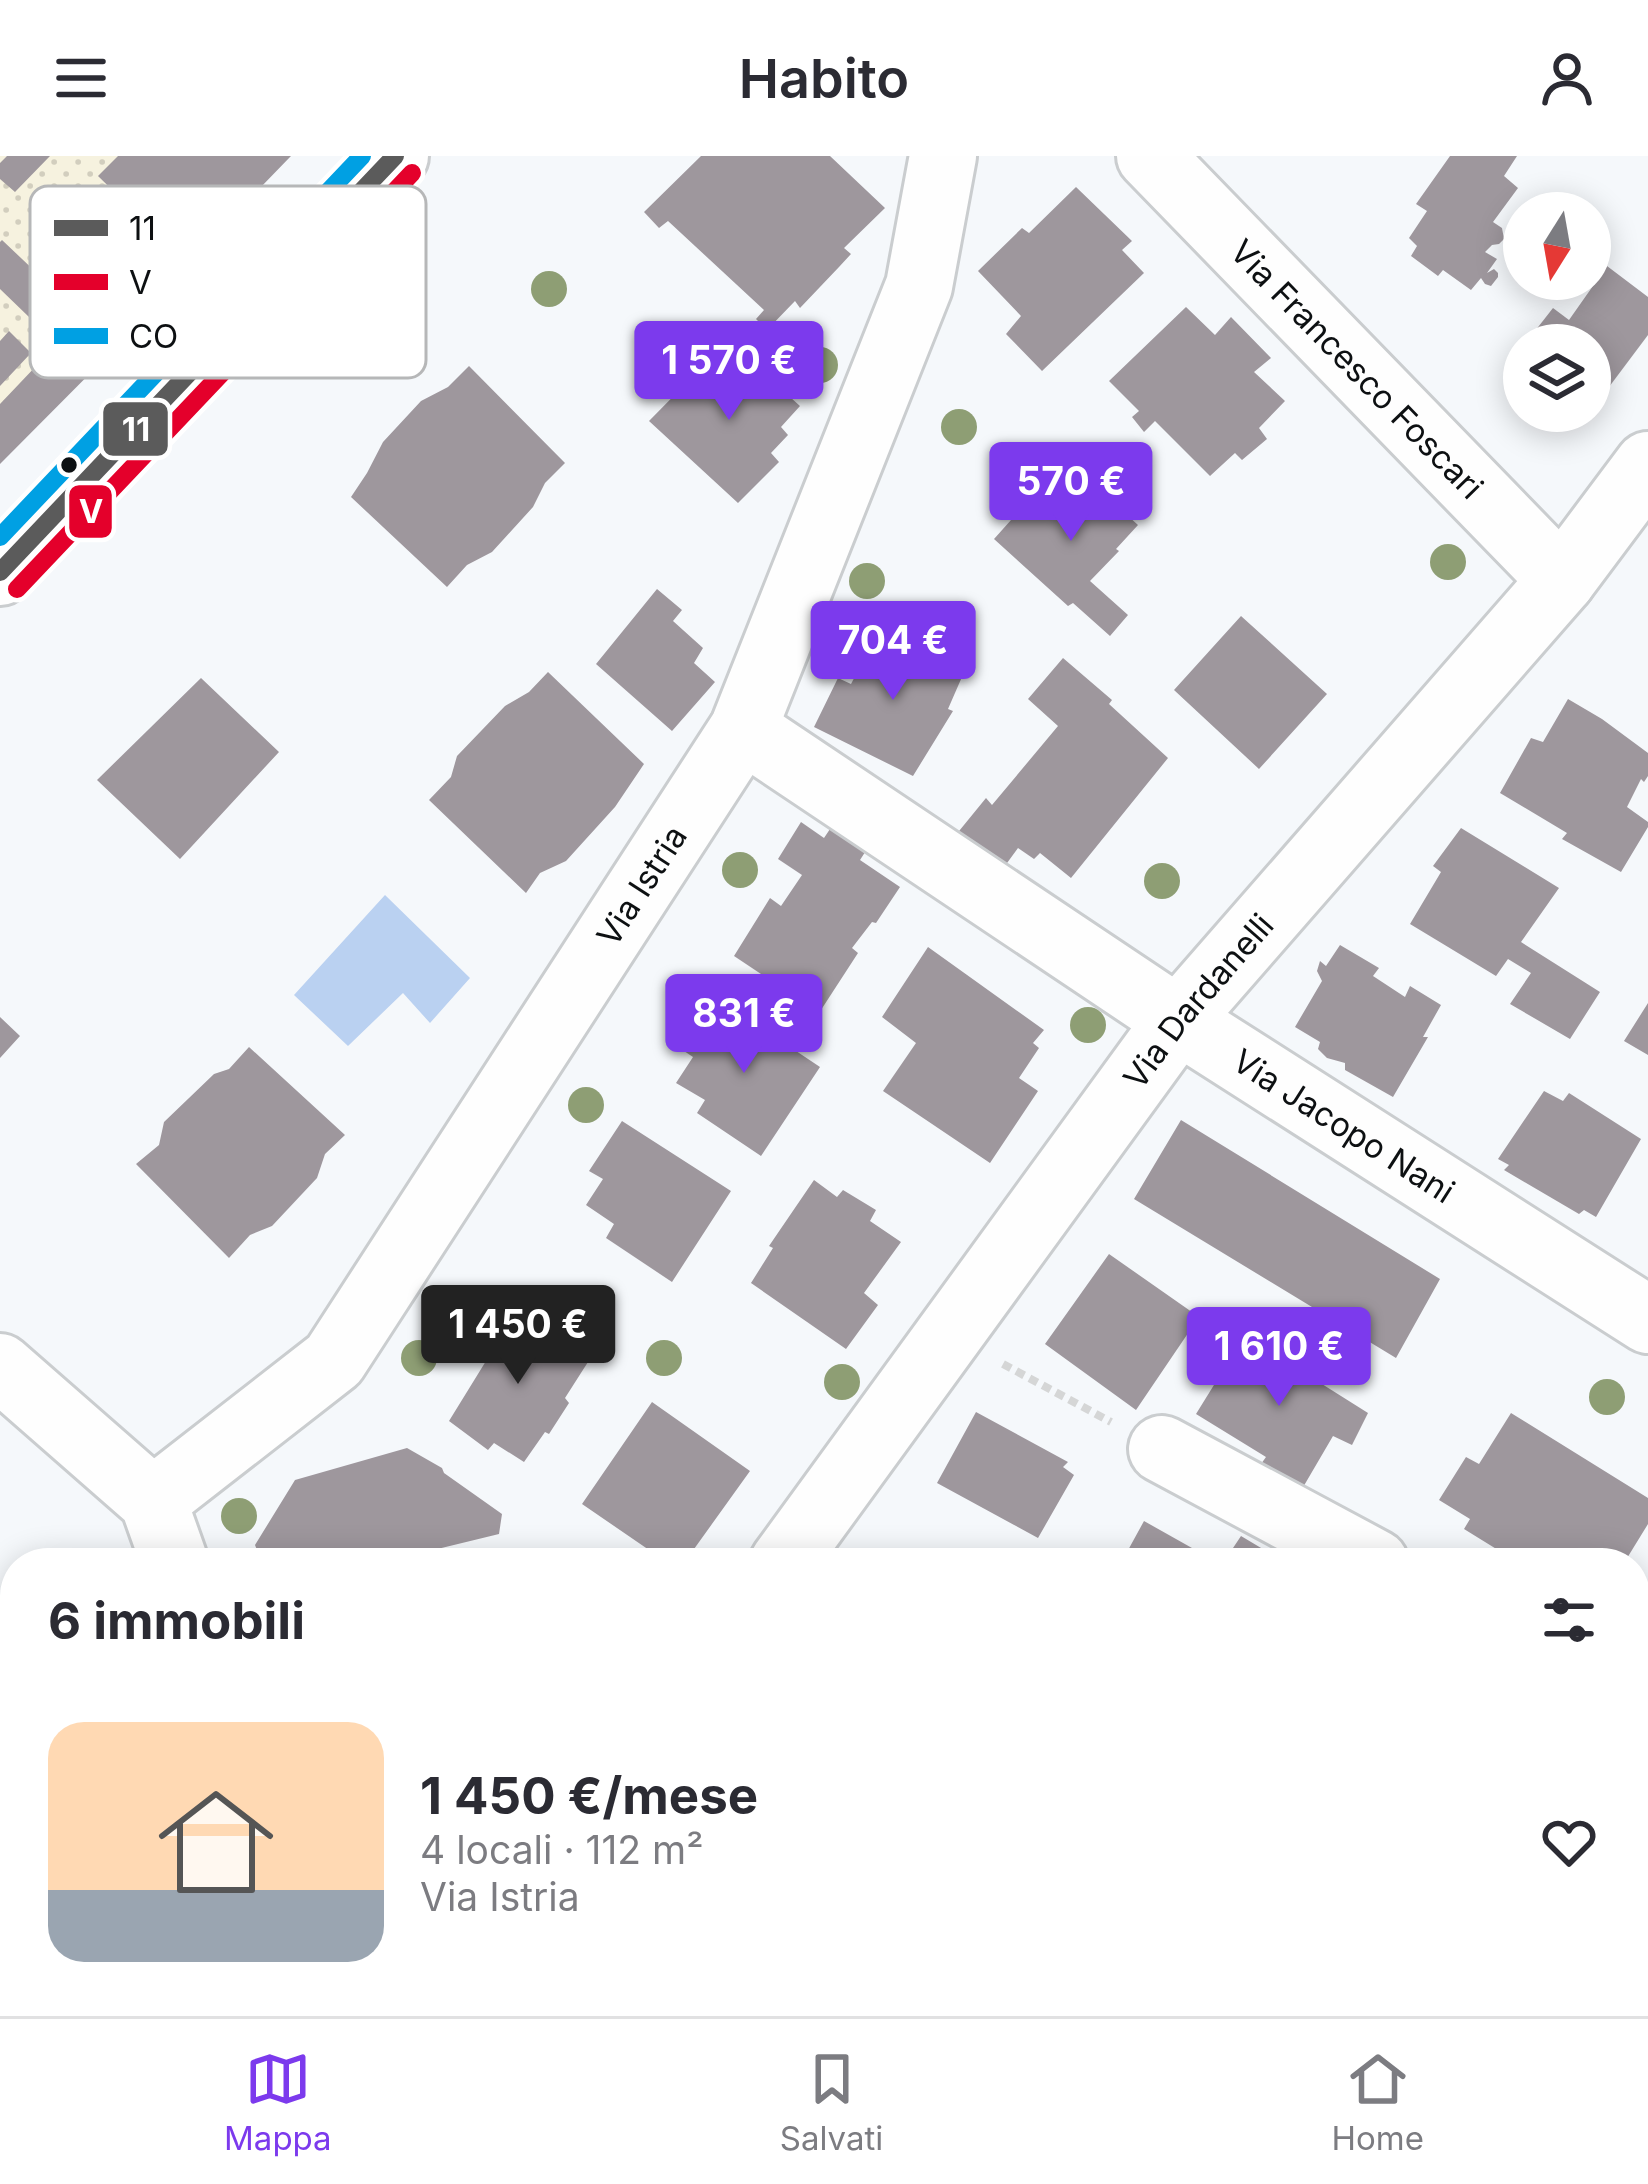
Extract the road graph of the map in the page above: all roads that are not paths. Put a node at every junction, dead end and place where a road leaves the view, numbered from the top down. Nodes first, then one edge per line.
1 (395, 156) edge
2 (943, 156) edge
3 (1150, 156) edge
4 (367, 186) edge
5 (184, 378) edge
6 (1648, 464) edge
7 (0, 572) edge
8 (1562, 580) junction
9 (743, 729) junction
10 (1178, 1020) junction
11 (1648, 1320) edge
12 (0, 1367) edge
13 (1162, 1449) road end
14 (153, 1501) junction
15 (170, 1548) edge
16 (794, 1548) edge
17 (1347, 1548) edge

1 - 4 street
2 - 9 street, Via Istria
3 - 8 street, Via Francesco Foscari
5 - 7 street
6 - 8 street, Via Dardanelli
8 - 10 street, Via Dardanelli
9 - 10 street, Via Jacopo Nani
9 - 14 street, Via Istria
10 - 11 street, Via Jacopo Nani
10 - 16 street, Via Dardanelli
12 - 14 street
13 - 17 street
14 - 15 street

